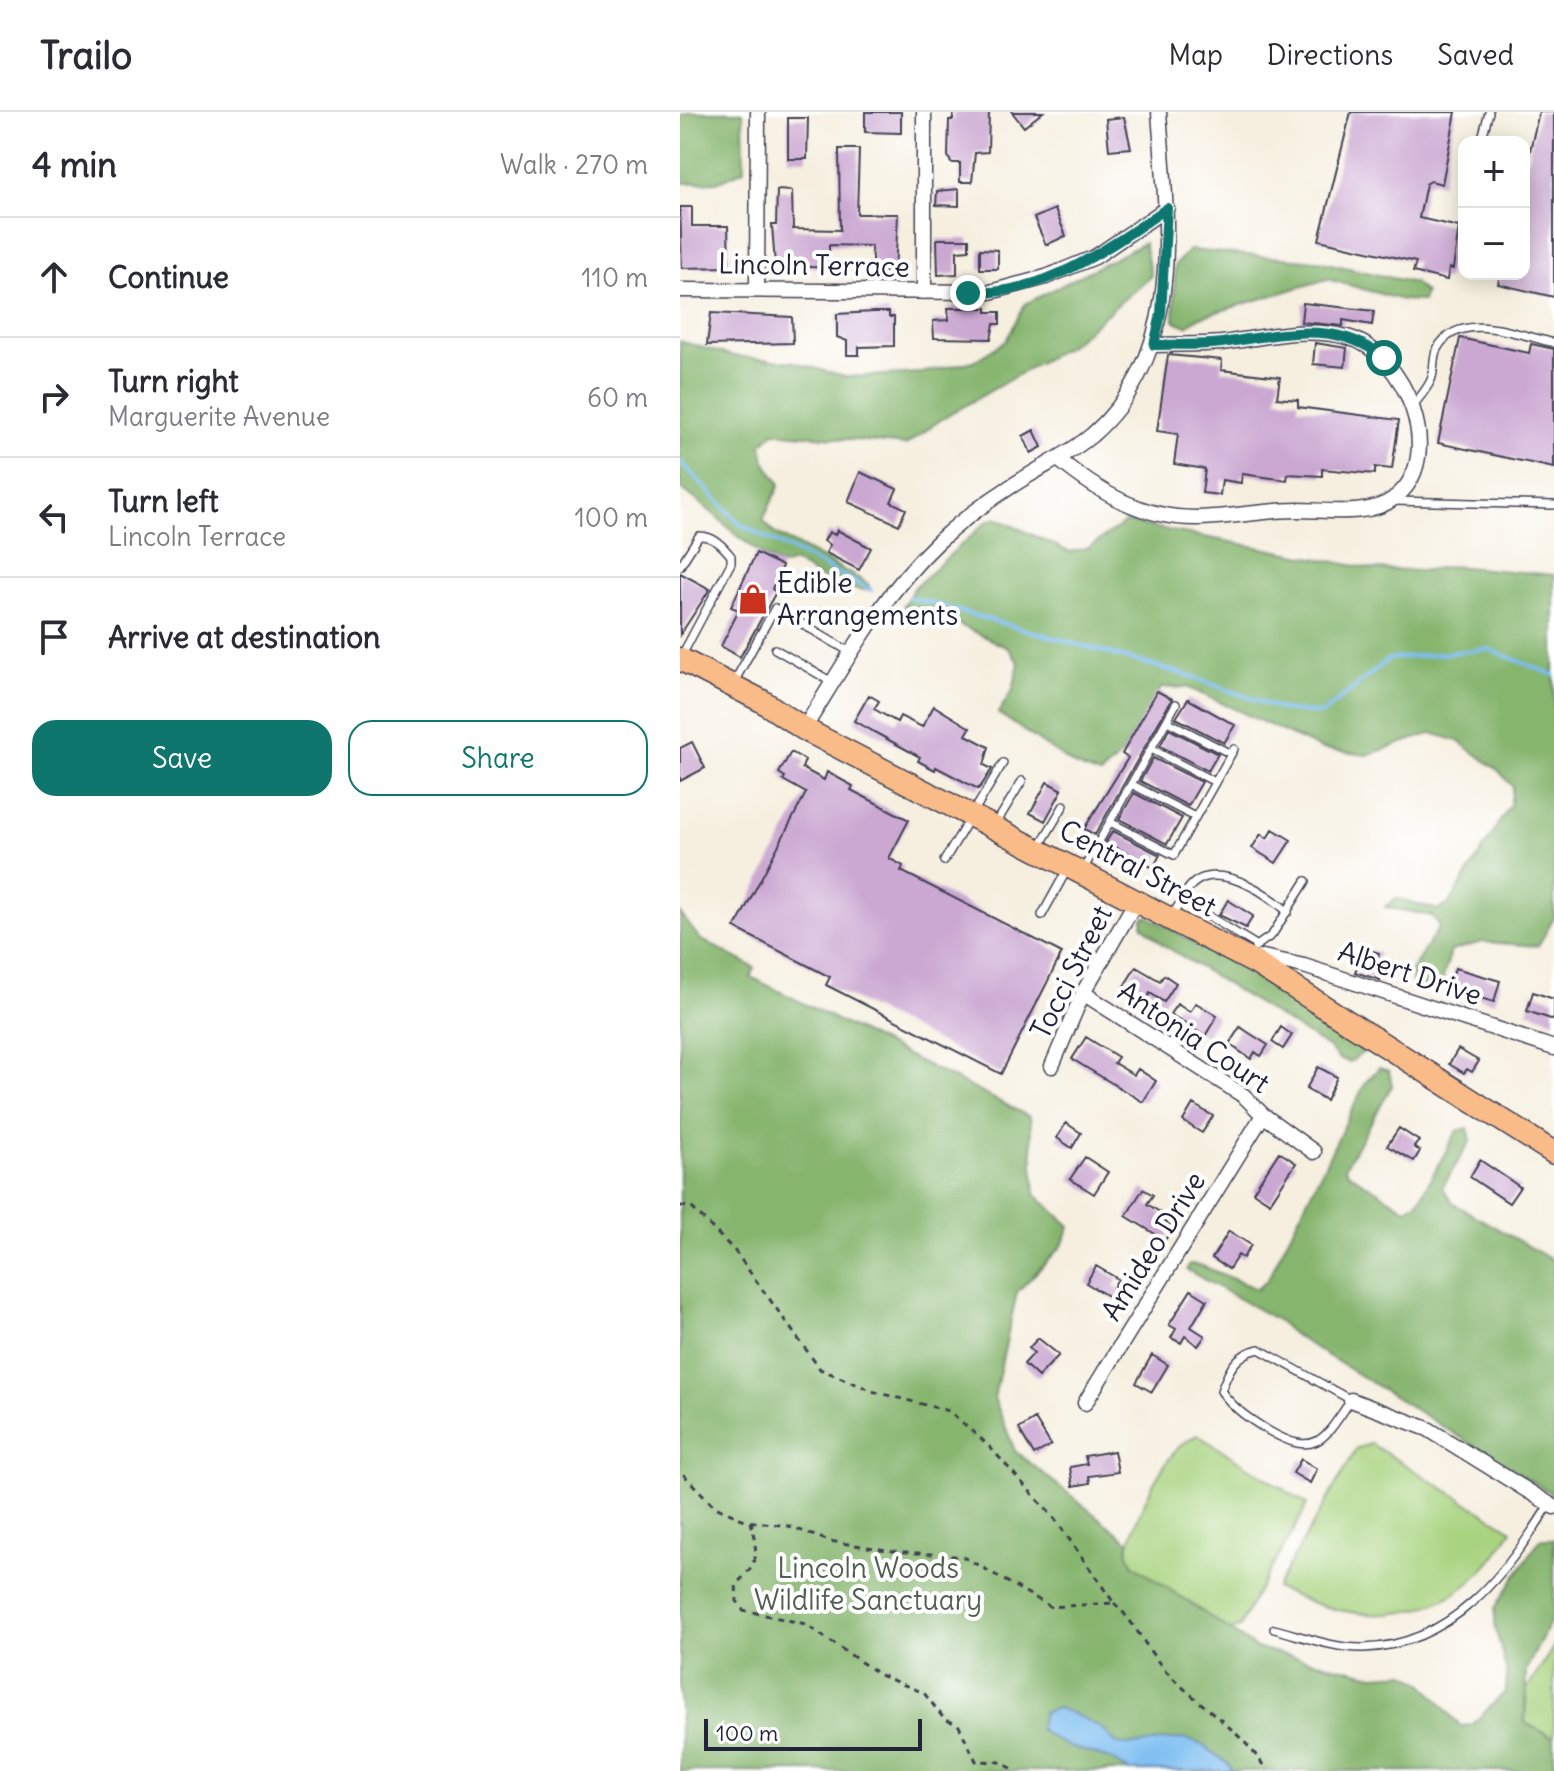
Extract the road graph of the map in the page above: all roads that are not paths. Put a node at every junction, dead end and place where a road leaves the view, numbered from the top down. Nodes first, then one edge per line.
1 (758, 112) edge
2 (924, 112) edge
3 (1159, 112) edge
4 (1489, 112) edge
5 (1483, 136) edge
6 (1167, 208) junction
7 (680, 290) edge
8 (757, 290) junction
9 (924, 292) junction
10 (1554, 343) edge
11 (1154, 345) junction
12 (1413, 406) junction
13 (1058, 459) junction
14 (1392, 501) junction
15 (1554, 505) edge
16 (680, 566) edge
17 (775, 608) dead end
18 (797, 621) dead end
19 (775, 649) dead end
20 (852, 653) junction
21 (681, 662) edge
22 (833, 682) junction
23 (732, 685) junction
24 (1176, 704) dead end
25 (1167, 721) junction
26 (804, 729) junction
27 (1151, 749) junction
28 (1003, 763) dead end
29 (1022, 781) dead end
30 (1215, 782) junction
31 (1131, 784) junction
32 (1064, 805) dead end
33 (970, 814) junction
34 (1195, 817) junction
35 (1110, 822) junction
36 (994, 827) junction
37 (1037, 849) junction
38 (944, 861) dead end
39 (1076, 869) junction
40 (1306, 881) dead end
41 (1136, 901) junction
42 (1176, 909) junction
43 (1288, 912) junction
44 (1042, 915) dead end
45 (1252, 952) junction
46 (1083, 993) junction
47 (1554, 1048) edge
48 (1052, 1066) dead end
49 (1263, 1115) junction
50 (1314, 1152) dead end
51 (1554, 1153) edge
52 (1351, 1400) junction
53 (1085, 1403) dead end
54 (1552, 1506) edge
55 (1274, 1629) dead end

1 - 8 street
2 - 9 street
3 - 6 street
4 - 5 lane
6 - 9 street, Lincoln Terrace
6 - 11 street
7 - 8 street, Lincoln Terrace
8 - 9 street, Lincoln Terrace
10 - 12 lane
11 - 12 street
11 - 13 street
12 - 14 street
13 - 14 street
13 - 20 street
14 - 15 lane
16 - 21 lane
17 - 23 lane
18 - 20 lane
19 - 22 lane
20 - 22 street
21 - 23 main road, Central Street
22 - 26 street
23 - 26 main road, Central Street
24 - 25 lane
25 - 27 lane
25 - 30 lane
26 - 33 main road, Central Street
27 - 30 lane
27 - 31 lane
28 - 33 lane
29 - 36 lane
30 - 34 lane
31 - 34 lane
31 - 35 lane
32 - 37 lane
33 - 36 main road, Central Street
33 - 38 lane
34 - 35 lane
35 - 39 lane
36 - 37 main road, Central Street
37 - 39 main road, Central Street
39 - 41 main road, Central Street
39 - 44 lane
40 - 43 lane
41 - 42 main road, Central Street
41 - 46 street, Tocci Street
42 - 43 lane
42 - 45 main road, Central Street
43 - 45 lane
45 - 47 street, Albert Drive
45 - 51 main road, Central Street
46 - 48 street, Tocci Street
46 - 49 street, Antonia Court
49 - 50 street, Antonia Court
49 - 53 street, Amideo Drive
52 - 52 lane
52 - 54 street
54 - 55 lane

